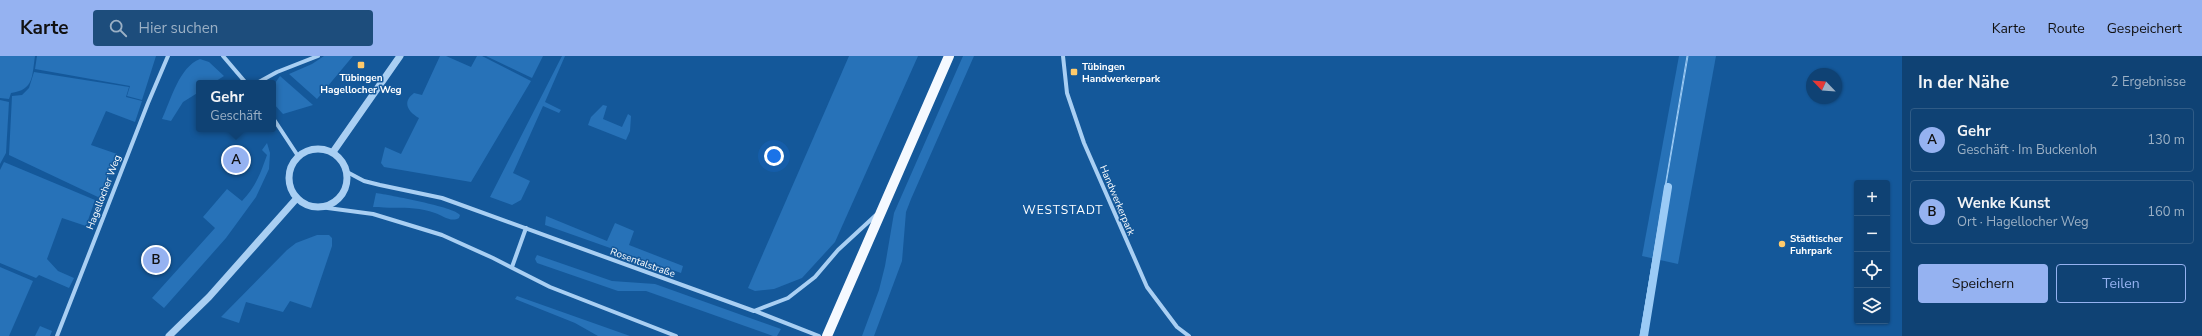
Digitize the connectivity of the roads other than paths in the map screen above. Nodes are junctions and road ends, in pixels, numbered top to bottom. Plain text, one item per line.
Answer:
1 (168, 56) edge
2 (223, 56) edge
3 (318, 56) edge
4 (400, 56) edge
5 (949, 56) edge
6 (1063, 56) edge
7 (243, 80) edge
8 (262, 80) edge
9 (276, 123) edge
10 (333, 152) junction
11 (298, 156) junction
12 (347, 172) junction
13 (297, 198) junction
14 (320, 207) junction
15 (882, 210) junction
16 (526, 228) junction
17 (512, 267) junction
18 (754, 310) junction
19 (57, 336) edge
20 (169, 336) edge
21 (676, 336) edge
22 (819, 336) edge
23 (827, 336) edge
24 (1189, 336) edge

1 - 19 street, Hagellocher Weg
2 - 7 street
3 - 8 street
4 - 10 street
5 - 15 main road
6 - 24 street, Handwerkerpark
9 - 11 street
10 - 11 street
10 - 12 street
11 - 13 street
12 - 14 street
12 - 16 street, Rosentalstraße
13 - 14 street
13 - 20 street
14 - 17 street
15 - 18 street
15 - 23 main road
16 - 17 street
16 - 18 street, Rosentalstraße
17 - 21 street
18 - 22 street, Rosentalstraße

